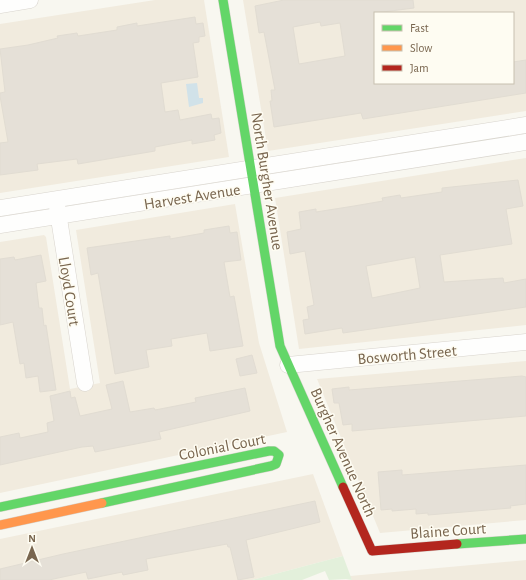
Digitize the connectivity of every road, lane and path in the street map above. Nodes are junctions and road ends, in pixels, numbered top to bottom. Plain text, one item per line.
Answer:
1 (30, 0) edge
2 (223, 0) edge
3 (0, 5) edge
4 (526, 125) edge
5 (526, 142) edge
6 (251, 168) junction
7 (254, 186) junction
8 (56, 199) junction
9 (0, 208) edge
10 (59, 216) junction
11 (0, 225) edge
12 (526, 342) edge
13 (288, 365) junction
14 (85, 383) dead end
15 (0, 507) edge
16 (0, 525) edge
17 (526, 539) edge
18 (372, 551) joint

1 - 3 street
2 - 6 street, North Burgher Avenue
4 - 6 street, Harvest Avenue
5 - 7 street, Harvest Avenue
6 - 7 street, North Burgher Avenue
6 - 8 street, Harvest Avenue
7 - 10 street, Harvest Avenue
7 - 13 street, North Burgher Avenue
8 - 9 street, Harvest Avenue
8 - 10 street, Lloyd Court
10 - 11 street, Harvest Avenue
10 - 14 street, Lloyd Court
12 - 13 street, Bosworth Street
13 - 18 street, Burgher Avenue North
15 - 16 street, Colonial Court
17 - 18 street, Blaine Court

